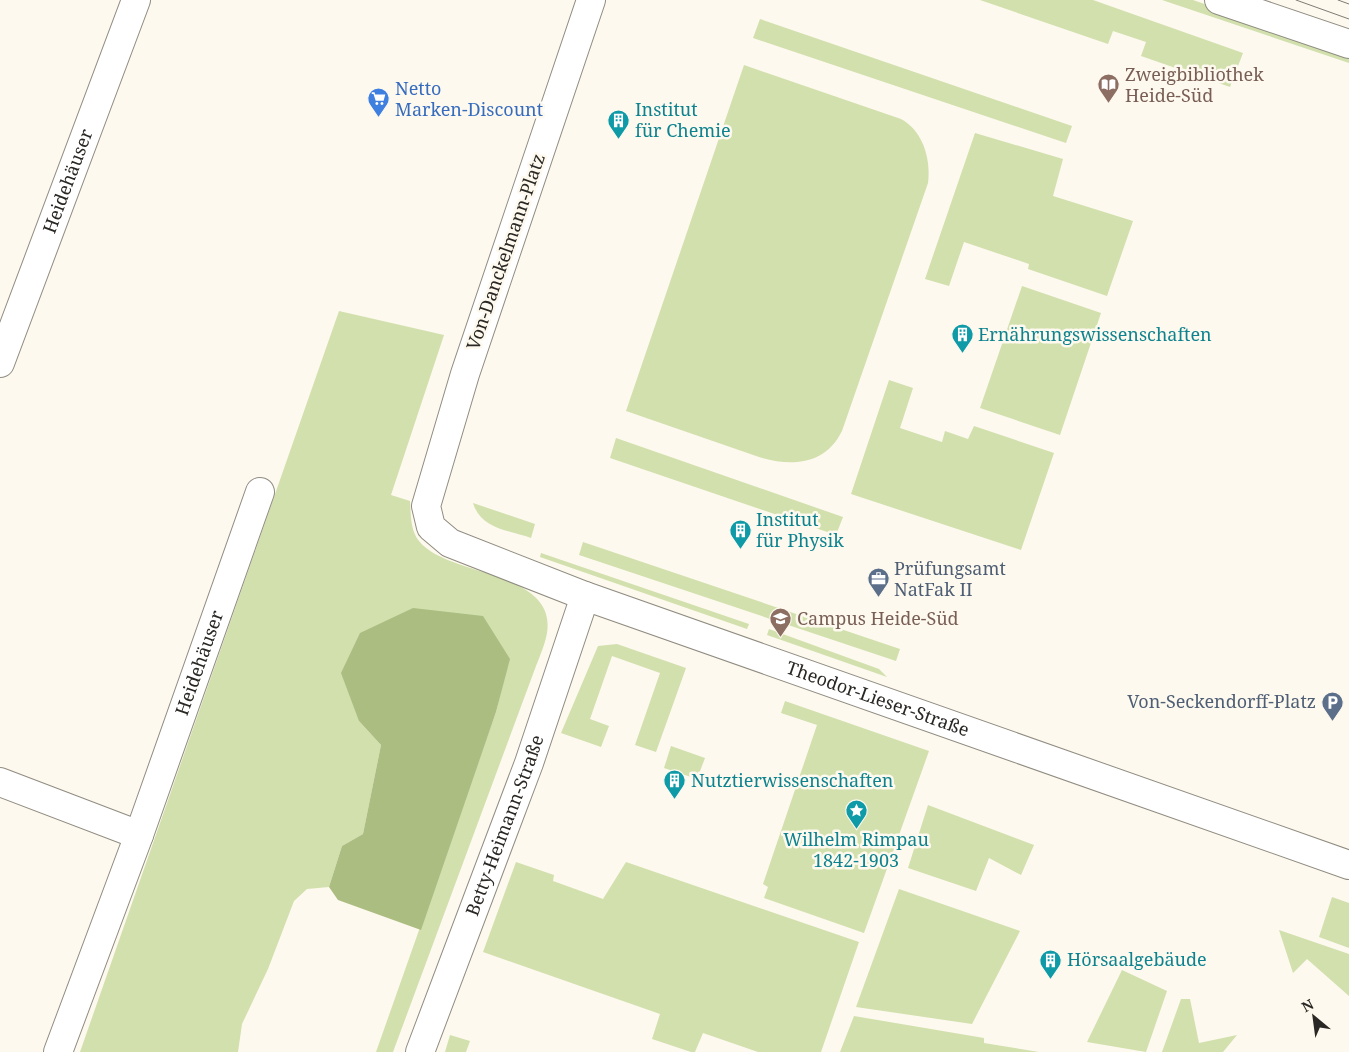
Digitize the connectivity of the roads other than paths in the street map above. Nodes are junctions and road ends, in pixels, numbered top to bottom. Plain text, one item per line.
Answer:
1 (136, 0) edge
2 (590, 0) edge
3 (1220, 0) edge
4 (1349, 44) edge
5 (0, 363) edge
6 (260, 492) dead end
7 (426, 506) joint
8 (585, 596) junction
9 (0, 782) edge
10 (139, 835) junction
11 (1349, 865) edge
12 (58, 1052) edge
13 (420, 1052) edge

1 - 5 street, Heidehäuser
2 - 7 street, Von-Danckelmann-Platz
3 - 4 street
6 - 10 street, Heidehäuser
7 - 8 street, Theodor-Lieser-Straße
8 - 11 street, Theodor-Lieser-Straße
8 - 13 street, Betty-Heimann-Straße
9 - 10 street
10 - 12 street, Heidehäuser

